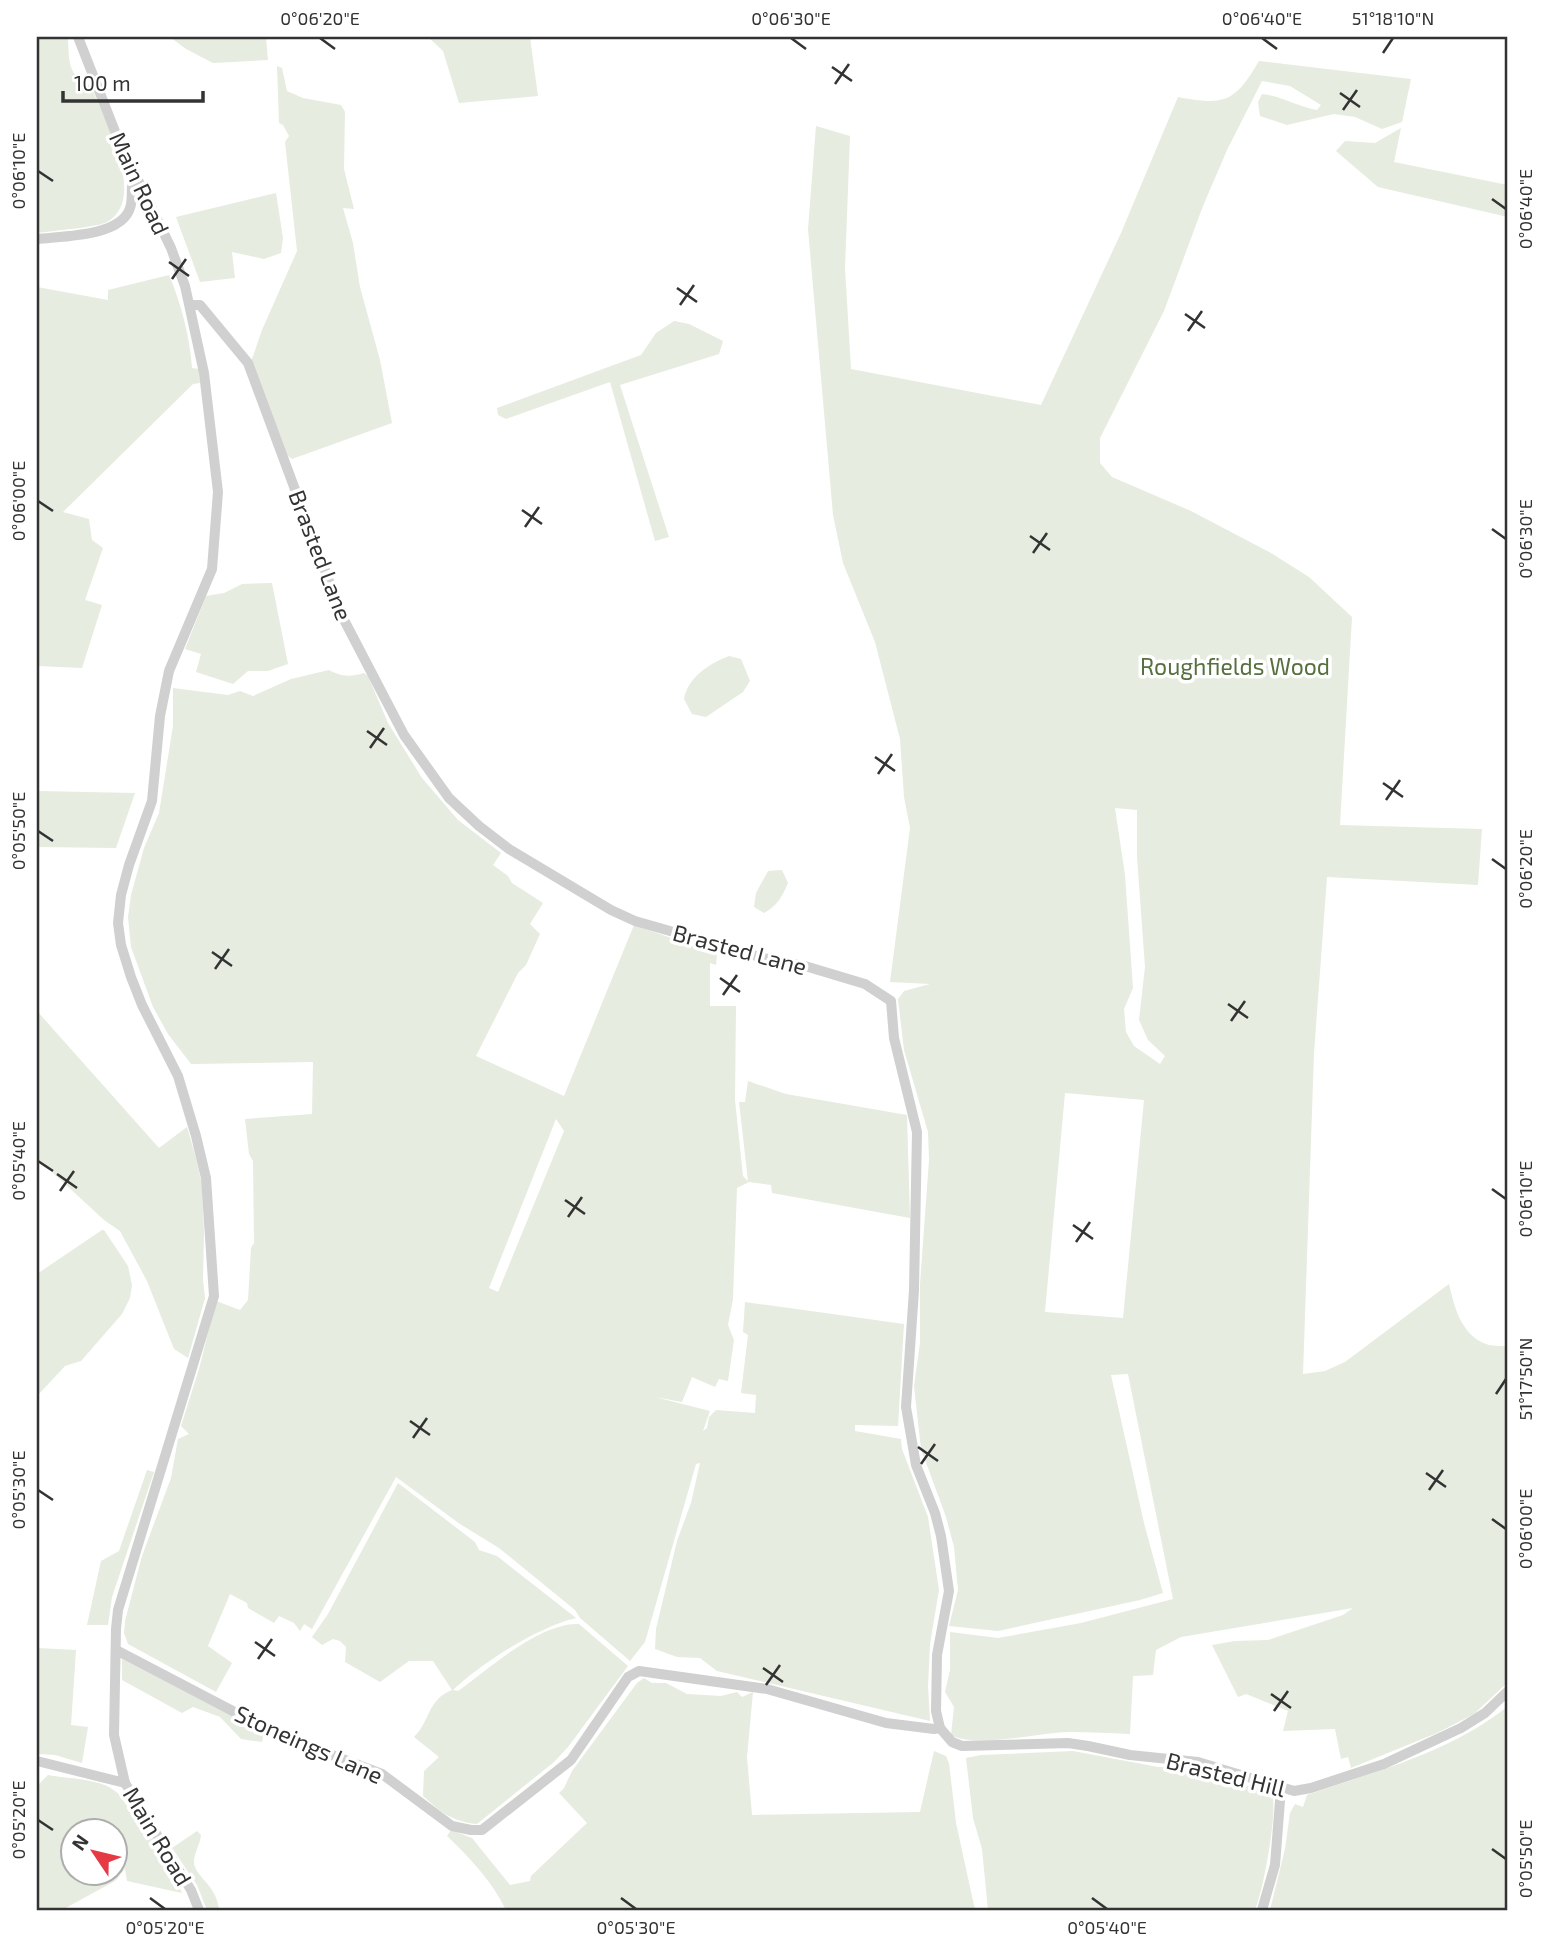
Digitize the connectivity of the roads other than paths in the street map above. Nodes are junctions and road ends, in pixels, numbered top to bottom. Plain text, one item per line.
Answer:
1 (78, 37) edge
2 (135, 176) junction
3 (37, 239) edge
4 (191, 305) junction
5 (116, 1650) junction
6 (1508, 1691) edge
7 (940, 1728) junction
8 (37, 1762) edge
9 (125, 1783) junction
10 (1281, 1788) junction
11 (199, 1910) edge
12 (1262, 1910) edge

1 - 2 street, Main Road
2 - 3 street
2 - 4 street, Main Road
4 - 5 street, Main Road
4 - 7 street, Brasted Lane
5 - 7 street, Stoneings Lane
5 - 9 street, Main Road
6 - 10 street, Brasted Hill
7 - 10 street, Brasted Hill
8 - 9 street
9 - 11 street, Main Road
10 - 12 street

